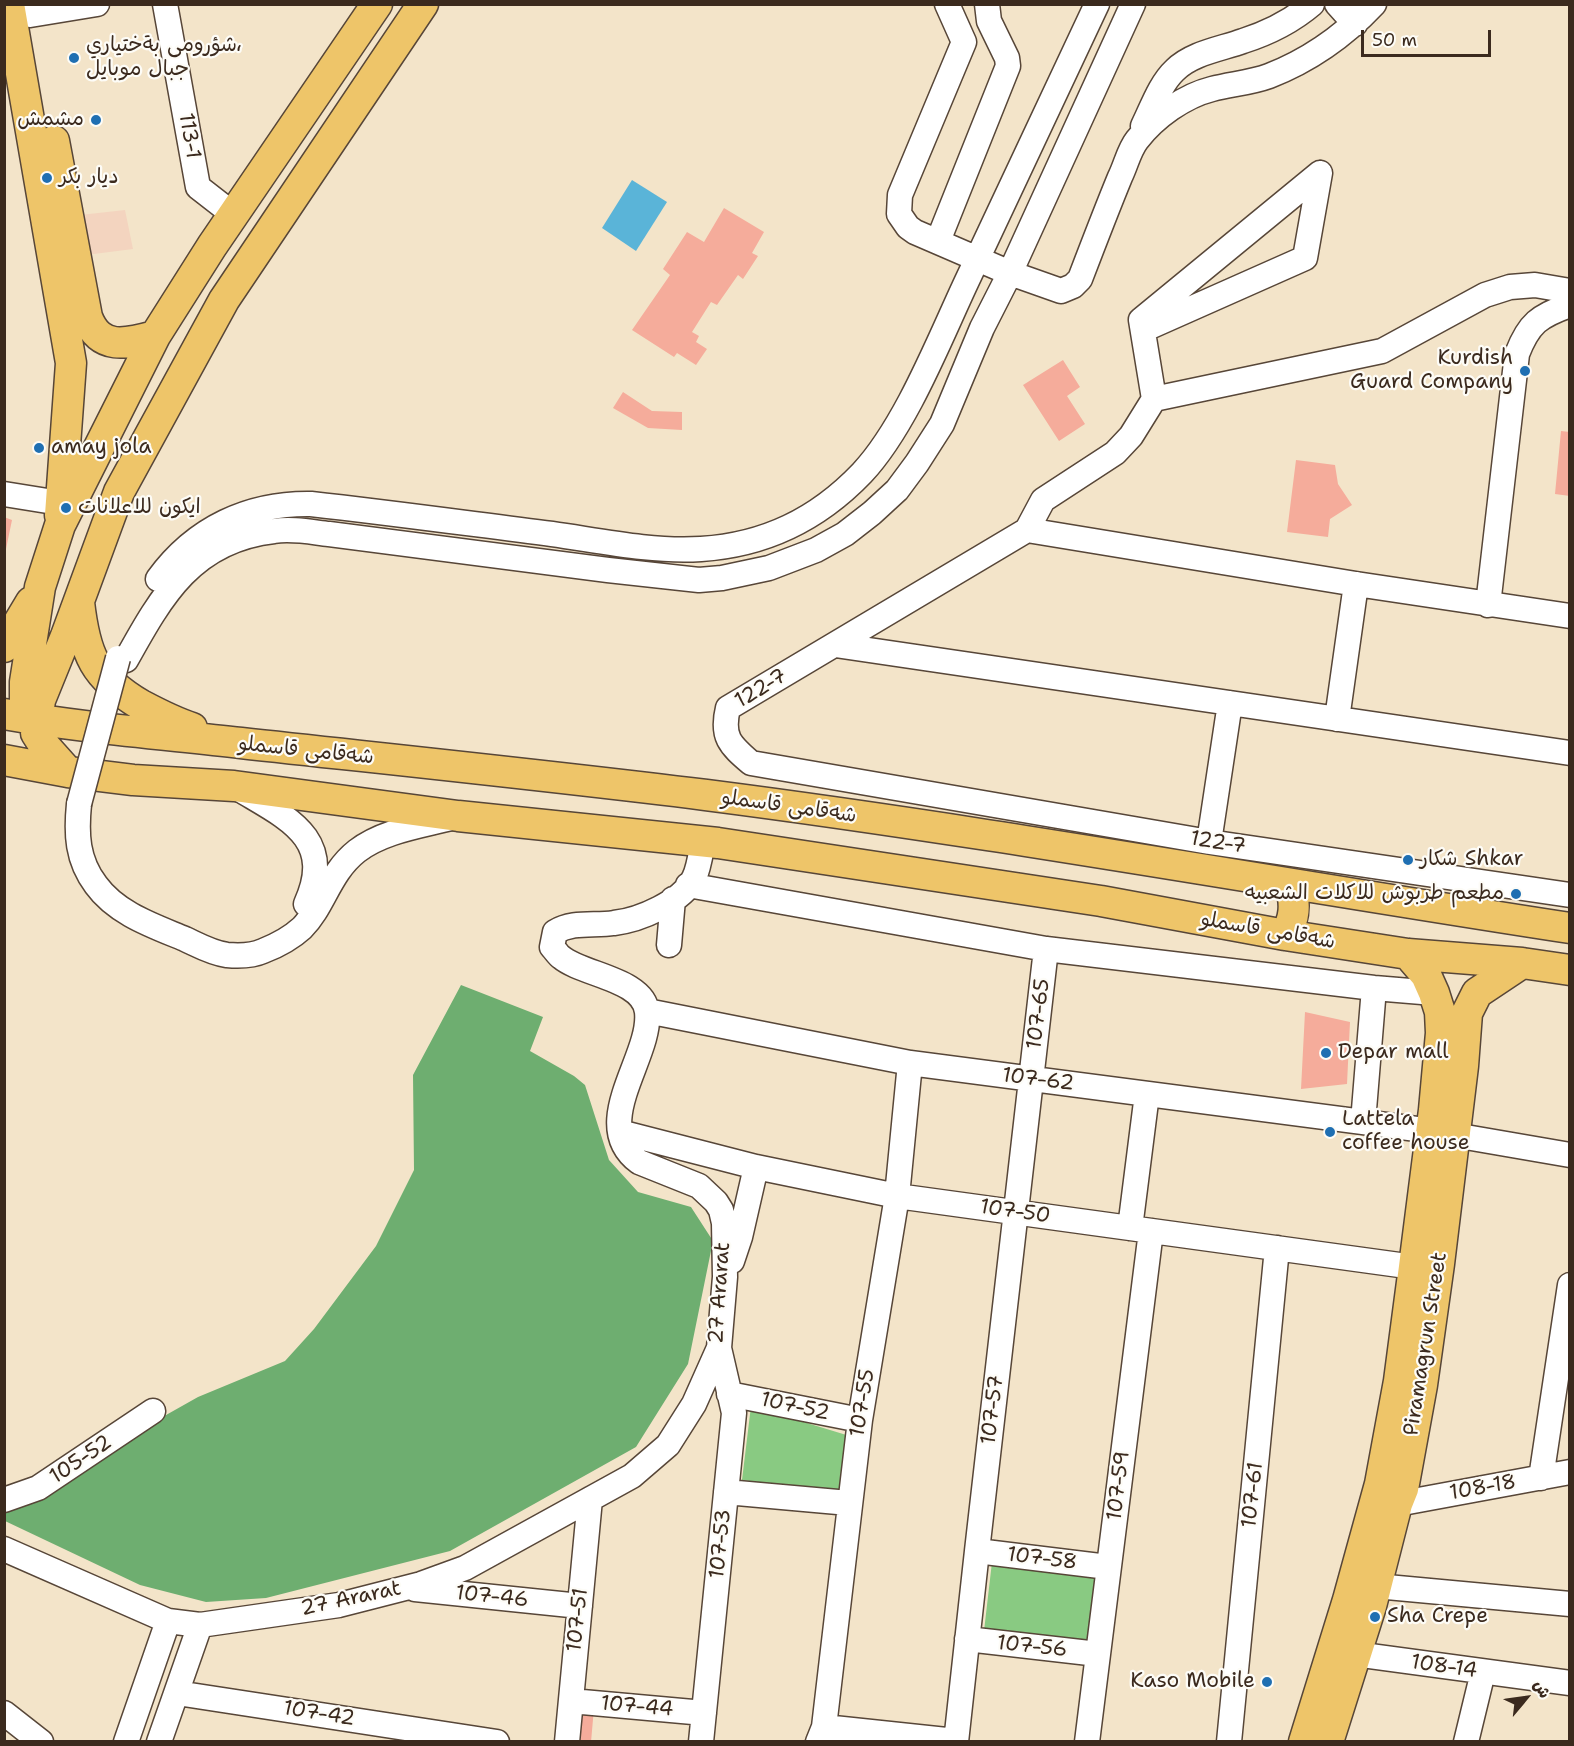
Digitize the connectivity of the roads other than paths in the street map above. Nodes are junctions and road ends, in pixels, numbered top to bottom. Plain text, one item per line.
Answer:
1 (97, 4) edge
2 (165, 4) edge
3 (377, 4) edge
4 (423, 4) edge
5 (947, 4) edge
6 (987, 4) edge
7 (1096, 4) edge
8 (1133, 4) edge
9 (1312, 4) edge
10 (1337, 4) edge
11 (1374, 4) edge
12 (23, 8) edge
13 (1355, 24) junction
14 (964, 42) junction
15 (998, 42) junction
16 (1200, 56) junction
17 (1211, 89) junction
18 (1136, 142) junction
19 (234, 215) junction
20 (992, 227) junction
21 (938, 241) junction
22 (1025, 241) junction
23 (977, 259) junction
24 (1010, 273) junction
25 (1569, 291) edge
26 (1569, 305) edge
27 (952, 313) junction
28 (982, 328) junction
29 (1142, 330) junction
30 (97, 335) junction
31 (155, 336) junction
32 (69, 344) junction
33 (1154, 399) junction
34 (4, 494) edge
35 (60, 514) junction
36 (1027, 530) junction
37 (555, 535) junction
38 (615, 543) junction
39 (546, 562) junction
40 (608, 570) junction
41 (1356, 584) junction
42 (40, 586) junction
43 (79, 600) junction
44 (1488, 605) junction
45 (1569, 616) edge
46 (835, 645) junction
47 (4, 647) edge
48 (122, 659) junction
49 (1230, 703) junction
50 (4, 714) edge
51 (1337, 719) junction
52 (37, 720) junction
53 (4, 736) edge
54 (240, 743) junction
55 (1569, 753) edge
56 (4, 760) edge
57 (68, 772) junction
58 (234, 786) junction
59 (84, 805) junction
60 (458, 816) junction
61 (703, 841) junction
62 (1209, 842) junction
63 (1290, 885) junction
64 (1329, 891) junction
65 (680, 892) junction
66 (1569, 895) edge
67 (1569, 928) edge
68 (1285, 935) junction
69 (1318, 940) junction
70 (669, 945) dead end
71 (1046, 949) junction
72 (1408, 954) junction
73 (1522, 963) junction
74 (1569, 970) edge
75 (1374, 988) junction
76 (1434, 993) junction
77 (647, 1011) junction
78 (910, 1063) junction
79 (1032, 1079) junction
80 (1147, 1094) junction
81 (1363, 1122) junction
82 (620, 1132) junction
83 (1443, 1133) junction
84 (1569, 1155) edge
85 (756, 1167) junction
86 (897, 1196) junction
87 (1016, 1213) junction
88 (1140, 1230) junction
89 (1277, 1248) junction
90 (1414, 1267) junction
91 (725, 1277) junction
92 (1569, 1285) edge
93 (719, 1348) junction
94 (729, 1394) junction
95 (153, 1411) dead end
96 (860, 1420) junction
97 (1569, 1472) edge
98 (1541, 1478) junction
99 (726, 1492) junction
100 (590, 1499) junction
101 (4, 1500) edge
102 (849, 1503) junction
103 (1396, 1504) junction
104 (4, 1549) edge
105 (976, 1551) junction
106 (1108, 1567) junction
107 (1376, 1586) junction
108 (405, 1588) junction
109 (1569, 1604) edge
110 (580, 1606) junction
111 (168, 1621) junction
112 (200, 1625) junction
113 (967, 1640) junction
114 (1098, 1654) junction
115 (1355, 1654) junction
116 (1483, 1672) junction
117 (1569, 1683) edge
118 (177, 1693) junction
119 (571, 1701) junction
120 (4, 1713) edge
121 (704, 1713) junction
122 (821, 1735) edge
123 (956, 1741) edge
124 (41, 1742) edge
125 (126, 1742) edge
126 (159, 1742) edge
127 (497, 1742) edge
128 (567, 1742) edge
129 (701, 1742) edge
130 (1087, 1742) edge
131 (1229, 1742) edge
132 (1304, 1742) edge
133 (1328, 1742) edge
134 (1466, 1742) edge

1 - 12 street
2 - 19 street, 113-1
3 - 19 main road
4 - 43 main road
5 - 14 street
6 - 15 street
7 - 20 street
8 - 22 street
9 - 16 street
10 - 13 street
11 - 13 street
12 - 30 main road
12 - 32 main road
13 - 17 street
14 - 15 street
14 - 21 street
15 - 21 street
16 - 17 street
16 - 18 street
17 - 18 street
18 - 24 street
19 - 31 main road
20 - 22 street
20 - 23 street
21 - 23 street
22 - 24 street
23 - 24 street
23 - 27 street
24 - 28 street
25 - 33 street
26 - 44 street
27 - 28 street
27 - 38 street
28 - 40 street
29 - 29 street
29 - 33 street
30 - 31 main road
30 - 32 main road
31 - 35 main road
32 - 35 main road
33 - 36 street
34 - 35 street
35 - 42 main road
36 - 41 street
36 - 46 street, 122-7
37 - 38 street
37 - 39 street
37 - 48 street
38 - 40 street
39 - 40 street
39 - 48 street
41 - 44 street
41 - 51 street
42 - 47 main road
42 - 52 main road
43 - 52 main road
43 - 54 main road
44 - 45 street
46 - 49 street
46 - 62 street, 122-7
48 - 59 street
49 - 51 street
49 - 62 street
50 - 52 main road, شەقامی قاسملو
51 - 55 street
52 - 53 main road
52 - 54 main road, شەقامی قاسملو
52 - 57 main road
54 - 63 main road, شەقامی قاسملو
56 - 57 main road, شەقامی قاسملو
57 - 58 main road, شەقامی قاسملو
58 - 59 street
58 - 60 main road, شەقامی قاسملو
59 - 60 street
60 - 61 main road, شەقامی قاسملو
61 - 65 street
61 - 68 main road, شەقامی قاسملو
62 - 66 street, 122-7
63 - 64 main road, شەقامی قاسملو
63 - 68 main road
64 - 67 main road, شەقامی قاسملو
64 - 69 main road
65 - 70 street
65 - 71 street
65 - 77 street
68 - 69 main road, شەقامی قاسملو
69 - 72 main road, شەقامی قاسملو
71 - 75 street
71 - 79 street, 107-65
72 - 73 main road, شەقامی قاسملو
72 - 76 main road, Piramagrun Street
73 - 74 main road, شەقامی قاسملو
73 - 83 main road, Piramagrun Street
75 - 76 street
75 - 81 street
76 - 83 main road, Piramagrun Street
77 - 78 street, 107-62
77 - 82 street
78 - 79 street, 107-62
78 - 86 street, 107-55
79 - 80 street, 107-62
79 - 87 street, 107-57
80 - 81 street, 107-62
80 - 88 street, 107-59
81 - 83 street, 107-62
82 - 85 street, 107-50
82 - 91 street, 27 Ararat
83 - 84 street, 107-62
83 - 90 main road, Piramagrun Street
83 - 103 main road, Piramagrun Street
85 - 86 street, 107-50
85 - 91 street
86 - 87 street, 107-50
86 - 96 street, 107-55
87 - 88 street, 107-50
87 - 105 street, 107-57
88 - 89 street, 107-50
88 - 106 street, 107-59
89 - 90 street, 107-50
89 - 131 street, 107-61
90 - 132 main road, Piramagrun Street
91 - 93 street, 27 Ararat
92 - 98 street
93 - 94 street, 107-53
93 - 100 street, 27 Ararat
94 - 96 street, 107-52
94 - 99 street, 107-53
95 - 101 street, 105-52
96 - 102 street, 107-55
97 - 98 street, 108-18
98 - 103 street, 108-18
99 - 102 street
99 - 121 street, 107-53
100 - 108 street, 27 Ararat
100 - 110 street, 107-51
102 - 122 street, 107-55
103 - 107 main road, Piramagrun Street
104 - 111 street, 27 Ararat
105 - 106 street, 107-58
105 - 113 street, 107-57
106 - 114 street, 107-59
107 - 109 street
107 - 115 main road, Piramagrun Street
108 - 110 street, 107-46
108 - 112 street, 27 Ararat
110 - 119 street, 107-51
111 - 112 street, 27 Ararat
111 - 125 street
112 - 118 street
113 - 114 street, 107-56
113 - 123 street, 107-57
114 - 130 street, 107-59
115 - 116 street, 108-14
115 - 133 main road, Piramagrun Street
116 - 117 street, 108-14
116 - 134 street
118 - 126 street
118 - 127 street, 107-42
119 - 121 street, 107-44
119 - 128 street, 107-51
120 - 124 street
121 - 129 street, 107-53
122 - 123 street

